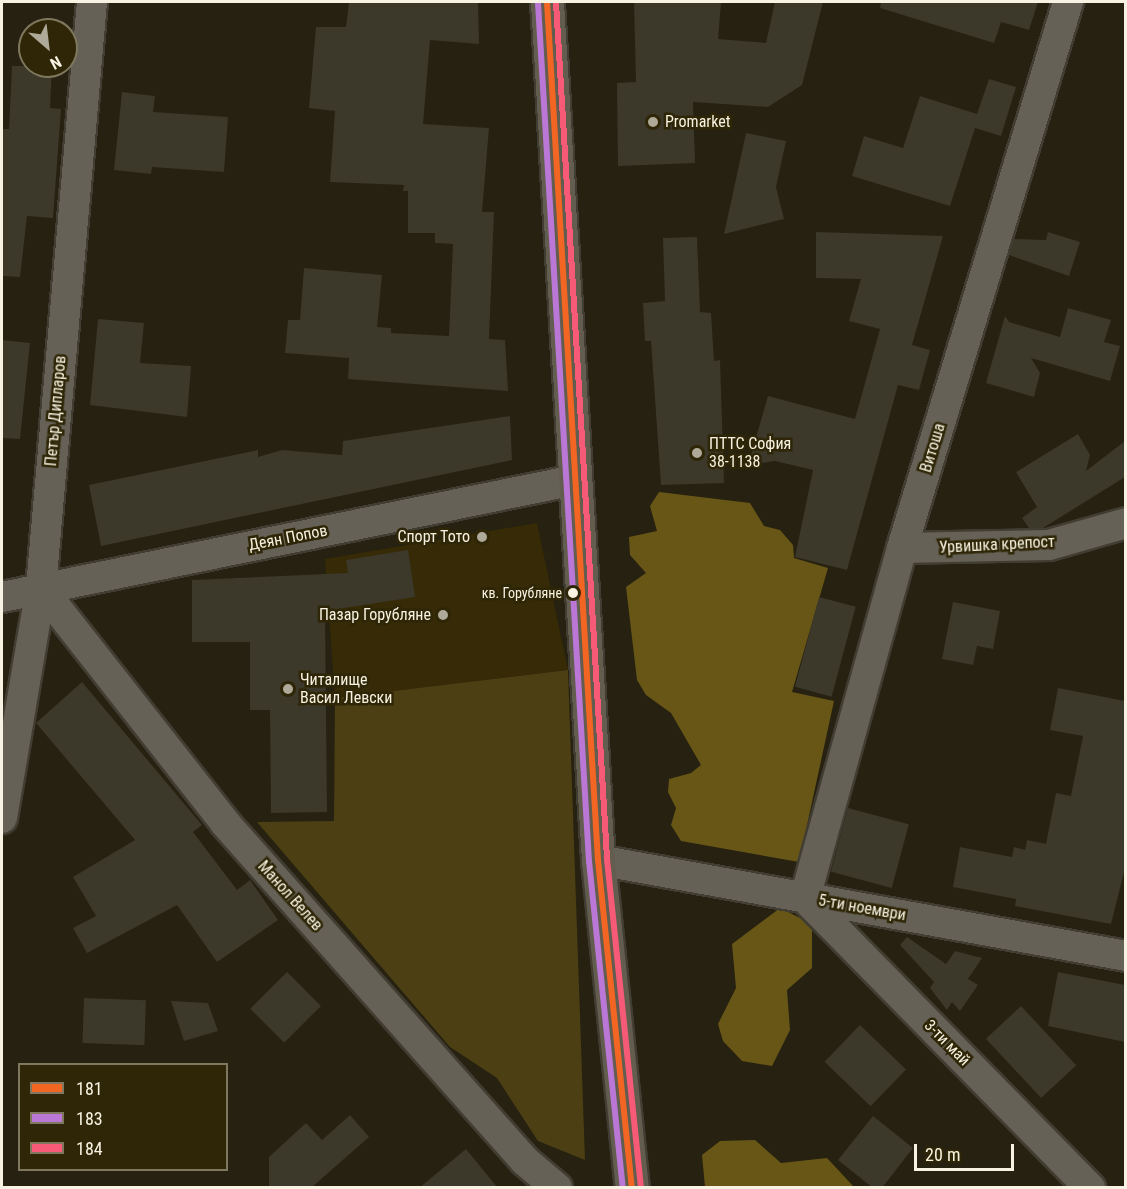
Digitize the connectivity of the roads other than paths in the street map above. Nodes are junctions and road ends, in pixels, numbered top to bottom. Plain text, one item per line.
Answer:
1 (92, 2) edge
2 (547, 2) edge
3 (1068, 2) edge
4 (575, 480) junction
5 (1125, 523) edge
6 (902, 548) junction
7 (41, 588) junction
8 (2, 597) edge
9 (2, 818) edge
10 (598, 860) junction
11 (805, 898) junction
12 (1125, 956) edge
13 (557, 1188) edge
14 (632, 1188) edge
15 (1090, 1188) edge

1 - 7 street, Петър Дипларов
2 - 4 main road
3 - 6 street, Витоша
4 - 7 street, Деян Попов
4 - 10 main road
5 - 6 street, Урвишка крепост
6 - 11 street, Витоша
7 - 8 street, Деян Попов
7 - 9 street, Петър Дипларов
7 - 13 street, Манол Велев
10 - 11 street, 5-ти ноември
10 - 14 main road
11 - 12 street, 5-ти ноември
11 - 15 street, 3-ти май

